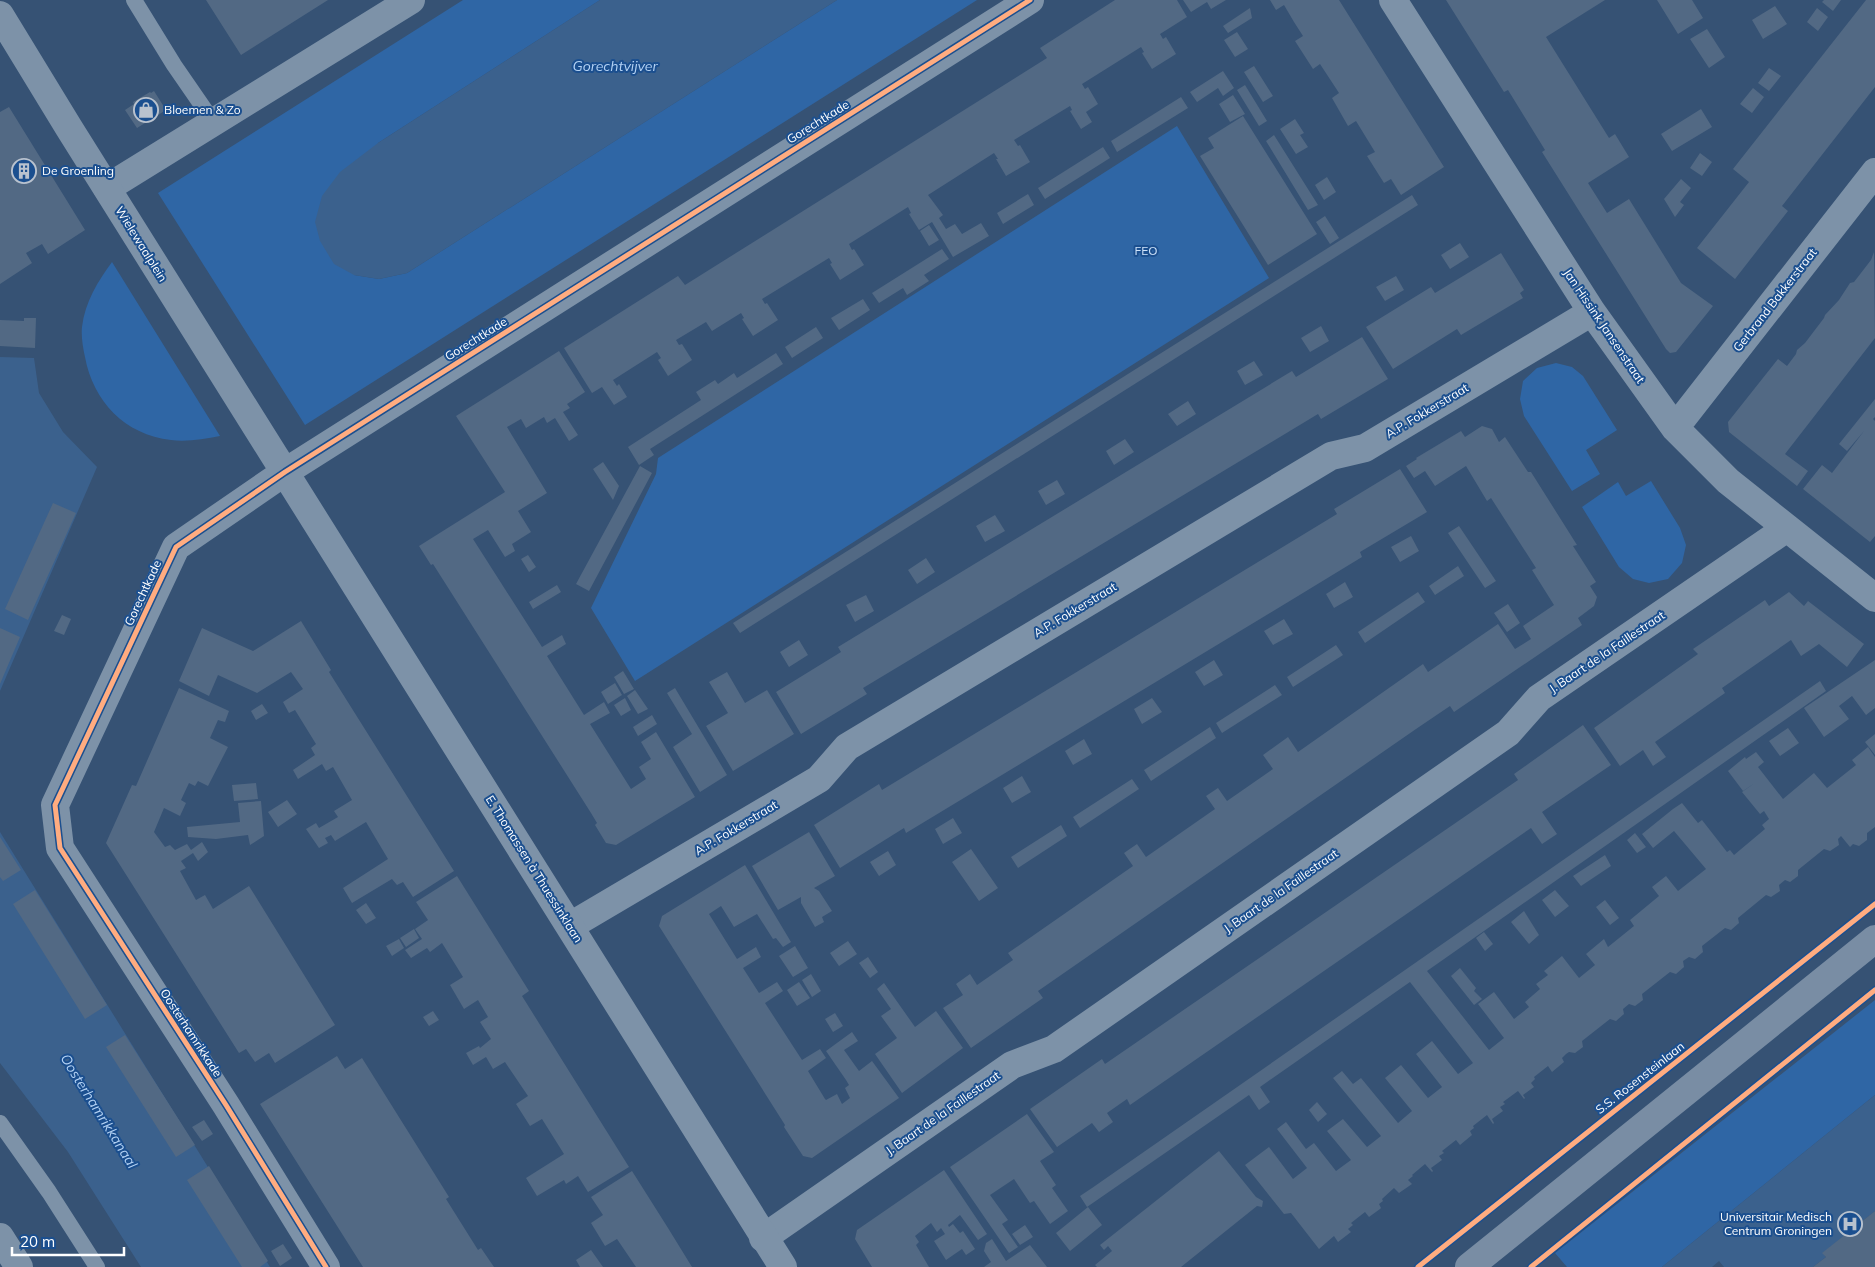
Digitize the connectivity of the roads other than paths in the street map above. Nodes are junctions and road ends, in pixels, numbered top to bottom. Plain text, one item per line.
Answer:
1 (134, 0) edge
2 (411, 0) edge
3 (1030, 0) edge
4 (1393, 0) edge
5 (0, 15) edge
6 (214, 123) junction
7 (1875, 172) edge
8 (107, 188) junction
9 (1592, 312) junction
10 (1675, 428) junction
11 (285, 472) junction
12 (1787, 528) junction
13 (1875, 598) edge
14 (55, 805) joint
15 (570, 926) junction
16 (1875, 939) edge
17 (0, 1123) edge
18 (0, 1238) edge
19 (763, 1238) junction
20 (19, 1267) edge
21 (97, 1267) edge
22 (326, 1267) edge
23 (783, 1267) edge
24 (1469, 1267) edge

1 - 6 lane
2 - 6 street
3 - 11 street, Gorechtkade
4 - 9 street, Jan Hissink Jansenstraat
5 - 8 street, Wielewaalplein
6 - 8 street
7 - 10 street, Gerbrand Bakkerstraat
8 - 11 street, Wielewaalplein
9 - 10 street, Jan Hissink Jansenstraat
9 - 15 street, A.P. Fokkerstraat
10 - 12 street, Jan Hissink Jansenstraat
11 - 14 street, Gorechtkade
11 - 15 street, E. Thomassen à Thuessinklaan
12 - 13 street, Jan Hissink Jansenstraat
12 - 19 street, J. Baart de la Faillestraat
14 - 22 street, Oosterhamrikkade
15 - 19 street, E. Thomassen à Thuessinklaan
16 - 24 main road
17 - 21 lane
18 - 20 street
19 - 23 street, E. Thomassen à Thuessinklaan

